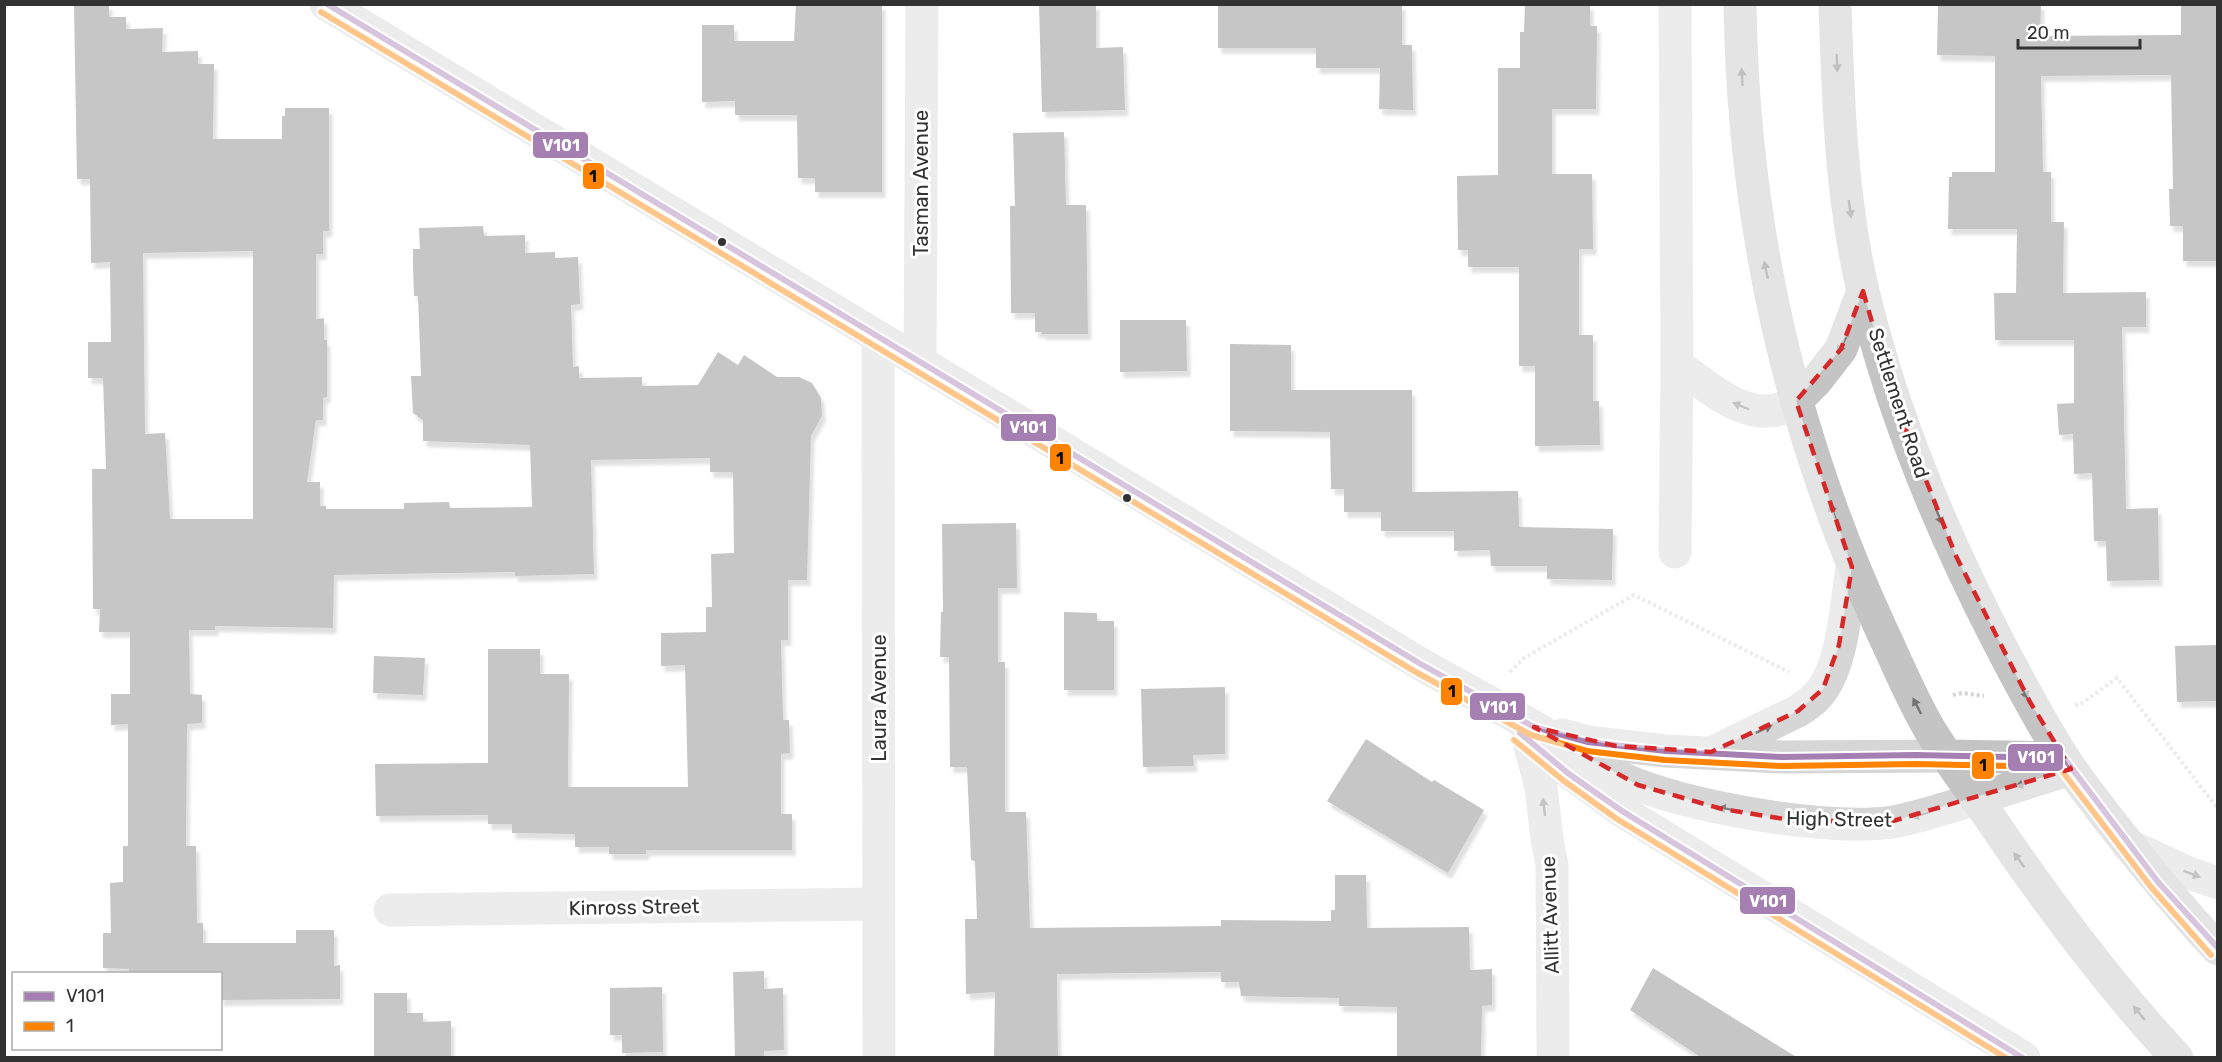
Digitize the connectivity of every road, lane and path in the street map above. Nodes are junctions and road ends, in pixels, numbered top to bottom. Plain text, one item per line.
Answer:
1 (326, 4) edge
2 (922, 4) edge
3 (1675, 4) edge
4 (1740, 4) edge
5 (1835, 4) edge
6 (1863, 291) junction
7 (878, 338) junction
8 (920, 361) junction
9 (1677, 365) junction
10 (1796, 401) junction
11 (1675, 552) dead end
12 (1852, 567) junction
13 (1531, 733) junction
14 (1711, 752) junction
15 (1947, 756) junction
16 (2067, 764) junction
17 (1977, 799) junction
18 (2128, 845) junction
19 (2217, 883) edge
20 (879, 903) junction
21 (390, 910) dead end
22 (2217, 949) edge
23 (879, 1058) edge
24 (1553, 1058) edge
25 (2024, 1058) edge
26 (2177, 1058) edge

1 - 7 street, High Street
2 - 8 street, Tasman Avenue
3 - 9 street
10 -> 4 highway
5 -> 6 highway, Settlement Road
6 -> 10 highway
6 -> 16 highway, Settlement Road
7 - 8 street, High Street
7 - 20 street, Laura Avenue
8 - 13 street, High Street
10 -> 9 street
9 - 11 street
12 -> 10 highway
14 -> 12 street
15 -> 12 highway
13 - 14 street, High Street
17 -> 13 street, High Street
24 -> 13 street, Allitt Avenue
13 - 25 street, High Street
14 - 15 street, High Street
15 - 16 highway
15 - 17 highway
16 -> 17 highway
16 - 18 highway
26 -> 17 highway
18 -> 19 street
18 - 22 highway
20 - 21 street, Kinross Street
20 - 23 street, Laura Avenue

